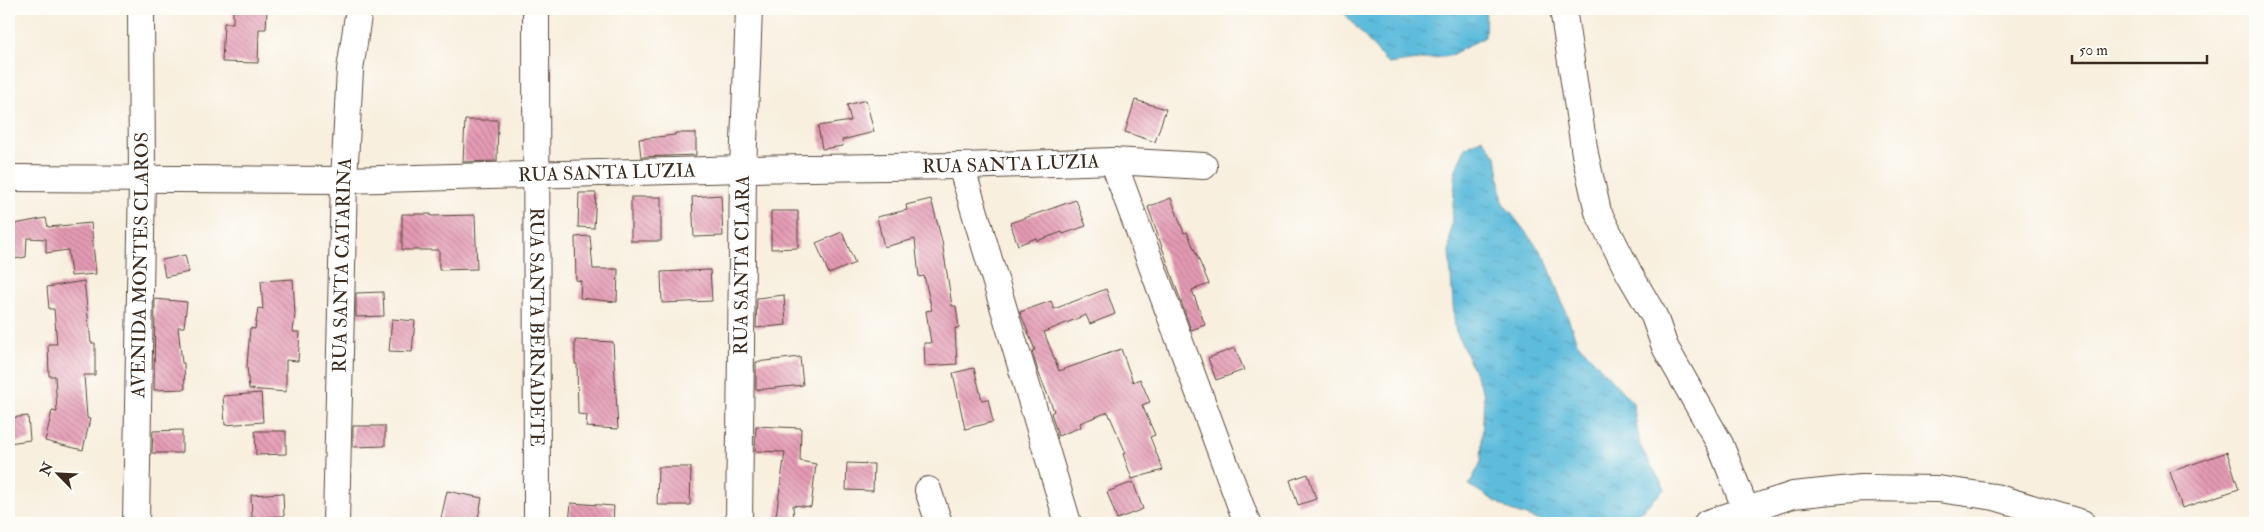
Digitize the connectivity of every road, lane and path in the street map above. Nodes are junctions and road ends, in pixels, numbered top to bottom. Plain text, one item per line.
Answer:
1 (142, 9) edge
2 (358, 9) edge
3 (536, 9) edge
4 (750, 9) edge
5 (1563, 9) edge
6 (1113, 161) junction
7 (961, 166) junction
8 (1204, 166) dead end
9 (743, 169) junction
10 (537, 175) junction
11 (9, 178) edge
12 (142, 178) junction
13 (344, 180) junction
14 (928, 490) dead end
15 (1746, 510) junction
16 (136, 523) edge
17 (336, 523) edge
18 (537, 523) edge
19 (739, 523) edge
20 (939, 523) edge
21 (1068, 523) edge
22 (1247, 523) edge
23 (1707, 523) edge
24 (2082, 523) edge

1 - 12 street, AVENIDA MONTES CLAROS
2 - 13 street, RUA SANTA CATARINA
3 - 10 street, RUA SANTA BERNADETE
4 - 9 street, RUA SANTA CLARA
5 - 15 street
6 - 7 street, RUA SANTA LUZIA
6 - 8 street, RUA SANTA LUZIA
6 - 22 street
7 - 9 street, RUA SANTA LUZIA
7 - 21 street
9 - 10 street, RUA SANTA LUZIA
9 - 19 street, RUA SANTA CLARA
10 - 13 street, RUA SANTA LUZIA
10 - 18 street, RUA SANTA BERNADETE
11 - 12 street, RUA SANTA LUZIA
12 - 13 street, RUA SANTA LUZIA
12 - 16 street, AVENIDA MONTES CLAROS
13 - 17 street, RUA SANTA CATARINA
14 - 20 street
15 - 23 street
15 - 24 street

